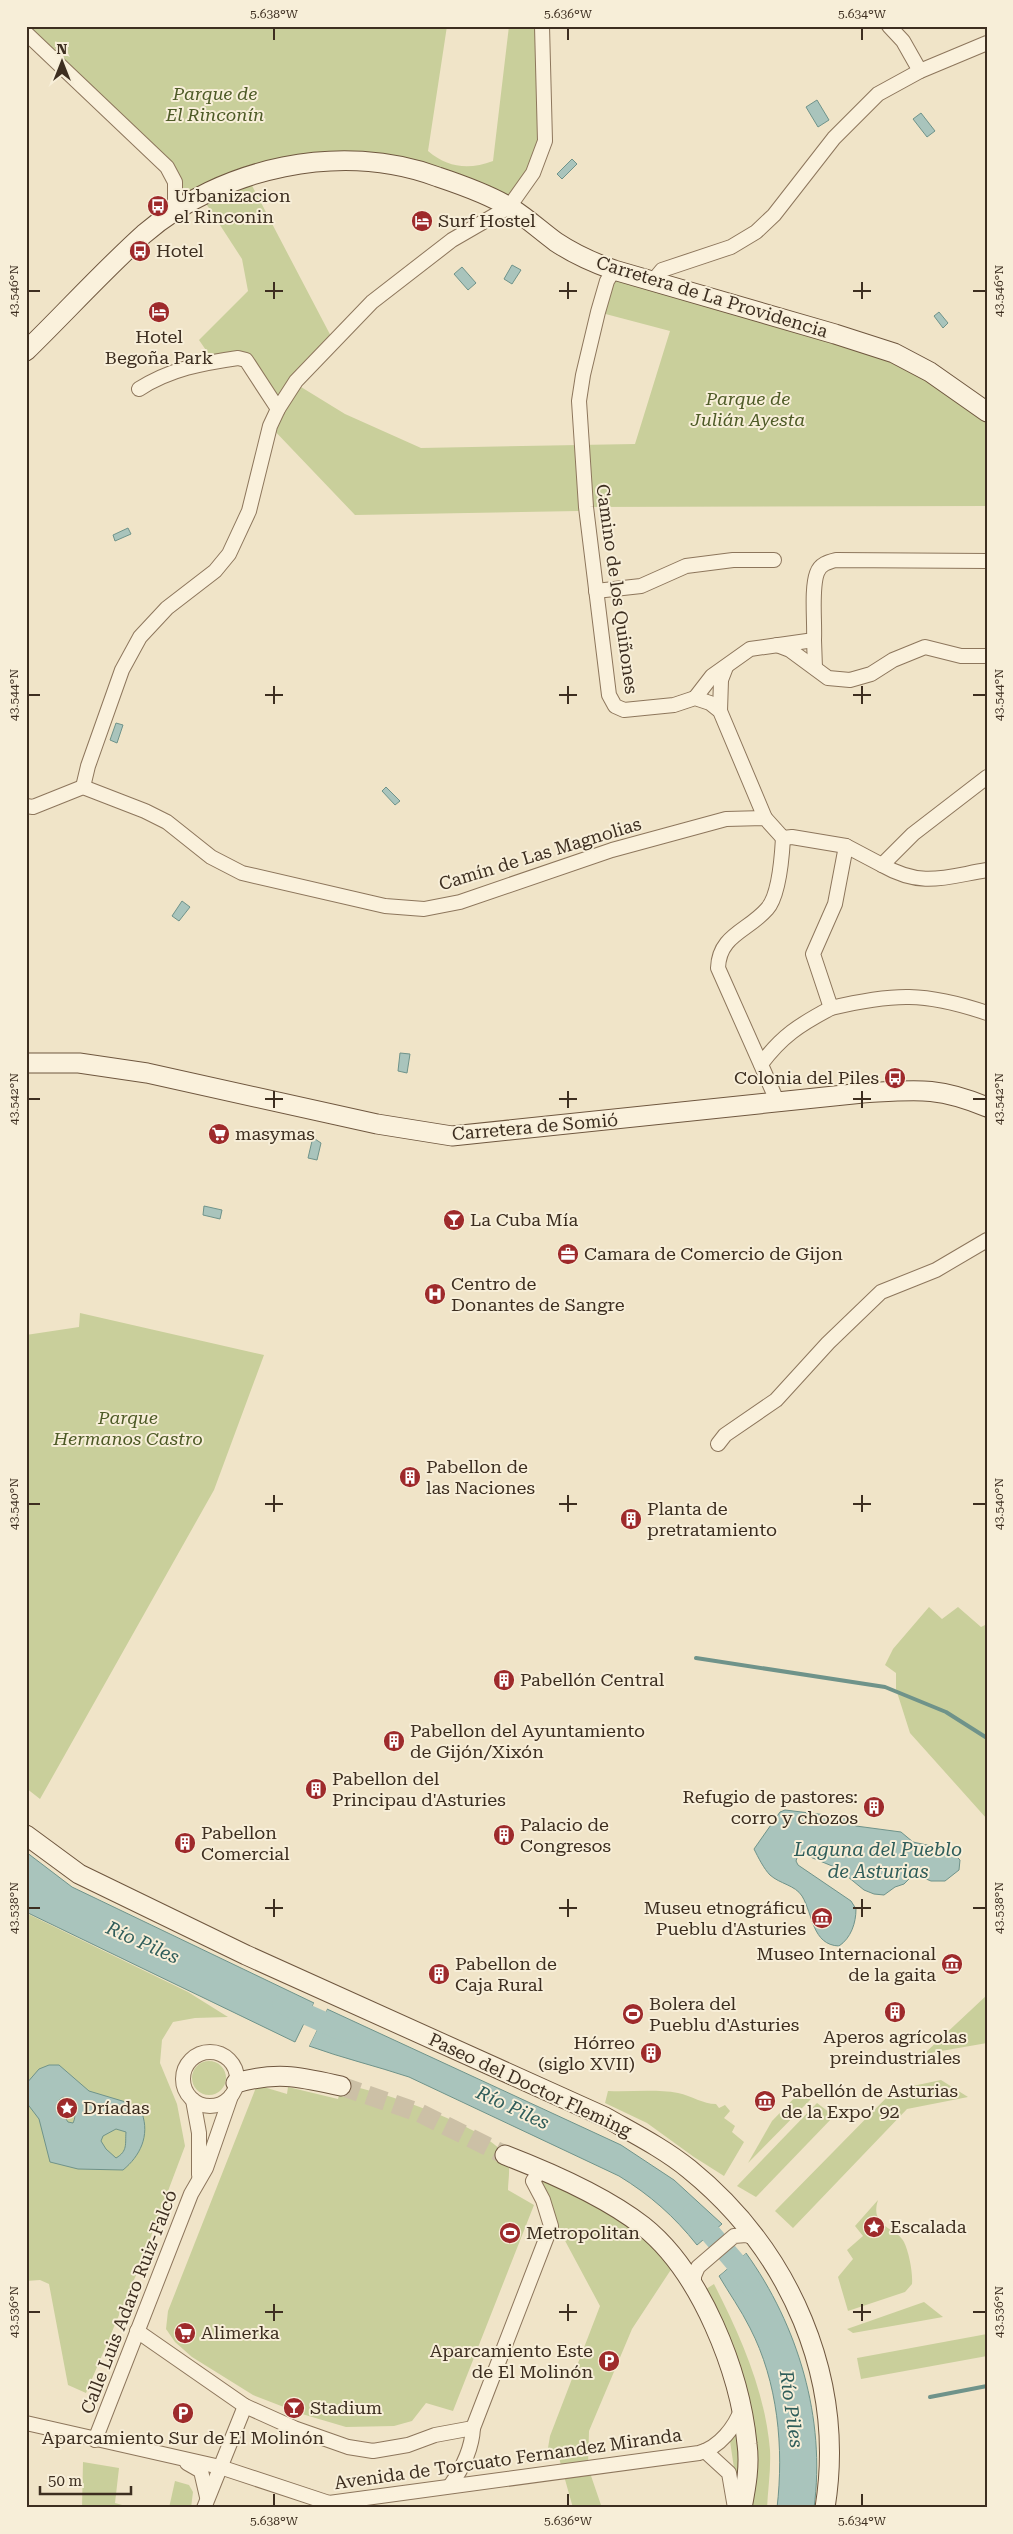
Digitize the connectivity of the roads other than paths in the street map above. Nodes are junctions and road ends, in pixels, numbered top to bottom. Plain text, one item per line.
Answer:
1 (542, 26) edge
2 (889, 26) edge
3 (26, 33) edge
4 (987, 43) edge
5 (920, 71) junction
6 (510, 207) junction
7 (175, 211) junction
8 (614, 270) junction
9 (652, 282) junction
10 (26, 351) edge
11 (139, 389) dead end
12 (278, 409) junction
13 (987, 412) edge
14 (774, 560) dead end
15 (987, 561) edge
16 (596, 591) junction
17 (814, 640) junction
18 (776, 645) junction
19 (987, 656) edge
20 (726, 667) junction
21 (815, 668) junction
22 (695, 698) junction
23 (720, 711) junction
24 (987, 777) edge
25 (83, 787) junction
26 (26, 806) edge
27 (765, 818) junction
28 (783, 838) junction
29 (846, 846) junction
30 (882, 865) junction
31 (987, 870) edge
32 (831, 1008) junction
33 (987, 1013) edge
34 (26, 1063) edge
35 (761, 1064) junction
36 (778, 1103) junction
37 (987, 1107) edge
38 (987, 1240) edge
39 (718, 1444) dead end
40 (26, 1835) edge
41 (341, 2086) tunnel mouth
42 (233, 2089) junction
43 (193, 2100) junction
44 (505, 2155) tunnel mouth
45 (541, 2169) junction
46 (199, 2178) junction
47 (735, 2214) junction
48 (734, 2236) junction
49 (755, 2238) junction
50 (694, 2289) junction
51 (137, 2331) junction
52 (245, 2406) junction
53 (742, 2407) junction
54 (26, 2423) edge
55 (473, 2428) junction
56 (96, 2440) junction
57 (705, 2451) junction
58 (170, 2456) junction
59 (220, 2467) junction
60 (450, 2486) junction
61 (206, 2503) edge
62 (328, 2505) edge
63 (735, 2508) edge
64 (742, 2508) edge
65 (825, 2508) edge

1 - 6 street
2 - 5 street
3 - 7 street
4 - 5 street
5 - 9 street
6 - 7 street, Carretera de La Providencia
6 - 8 street, Carretera de La Providencia
6 - 12 street
7 - 10 street, Carretera de La Providencia
8 - 9 street, Carretera de La Providencia
8 - 16 street, Camino de los Quiñones
9 - 13 street, Carretera de La Providencia
11 - 12 street
12 - 25 street
14 - 16 street
15 - 17 street
16 - 22 street, Camino de los Quiñones
17 - 18 street
17 - 21 street
18 - 20 street
18 - 21 street
19 - 21 street
20 - 22 street
20 - 23 street
22 - 23 street
23 - 27 street
24 - 30 street
25 - 26 street
25 - 27 street, Camín de Las Magnolias
27 - 28 street
28 - 29 street
28 - 35 street
29 - 30 street
29 - 32 street
30 - 31 street
32 - 33 street
32 - 35 street
34 - 36 street, Carretera de Somió
35 - 36 street
36 - 37 street, Carretera de Somió
38 - 39 street
40 - 47 street, Paseo del Doctor Fleming
41 - 42 street
42 - 43 street
42 - 43 street
42 - 46 street, Calle Luis Adaro Ruiz-Falcó
43 - 46 street, Calle Luis Adaro Ruiz-Falcó
44 - 45 street
45 - 50 street
45 - 55 street
46 - 51 street, Calle Luis Adaro Ruiz-Falcó
47 - 48 street
47 - 49 street, Paseo del Doctor Fleming
48 - 49 street
48 - 50 street
49 - 65 street, Paseo del Doctor Fleming
50 - 53 street
51 - 52 street
51 - 56 street, Calle Luis Adaro Ruiz-Falcó
52 - 55 street
52 - 59 street
53 - 57 street, Avenida de Torcuato Fernandez Miranda
53 - 64 street
54 - 56 street, Avenida de Torcuato Fernandez Miranda
55 - 60 street
56 - 58 street, Avenida de Torcuato Fernandez Miranda
57 - 60 street, Avenida de Torcuato Fernandez Miranda
57 - 63 street, Avenida de Torcuato Fernandez Miranda
58 - 59 street, Avenida de Torcuato Fernandez Miranda
58 - 61 street
59 - 61 street
59 - 62 street, Avenida de Torcuato Fernandez Miranda
60 - 62 street, Avenida de Torcuato Fernandez Miranda

